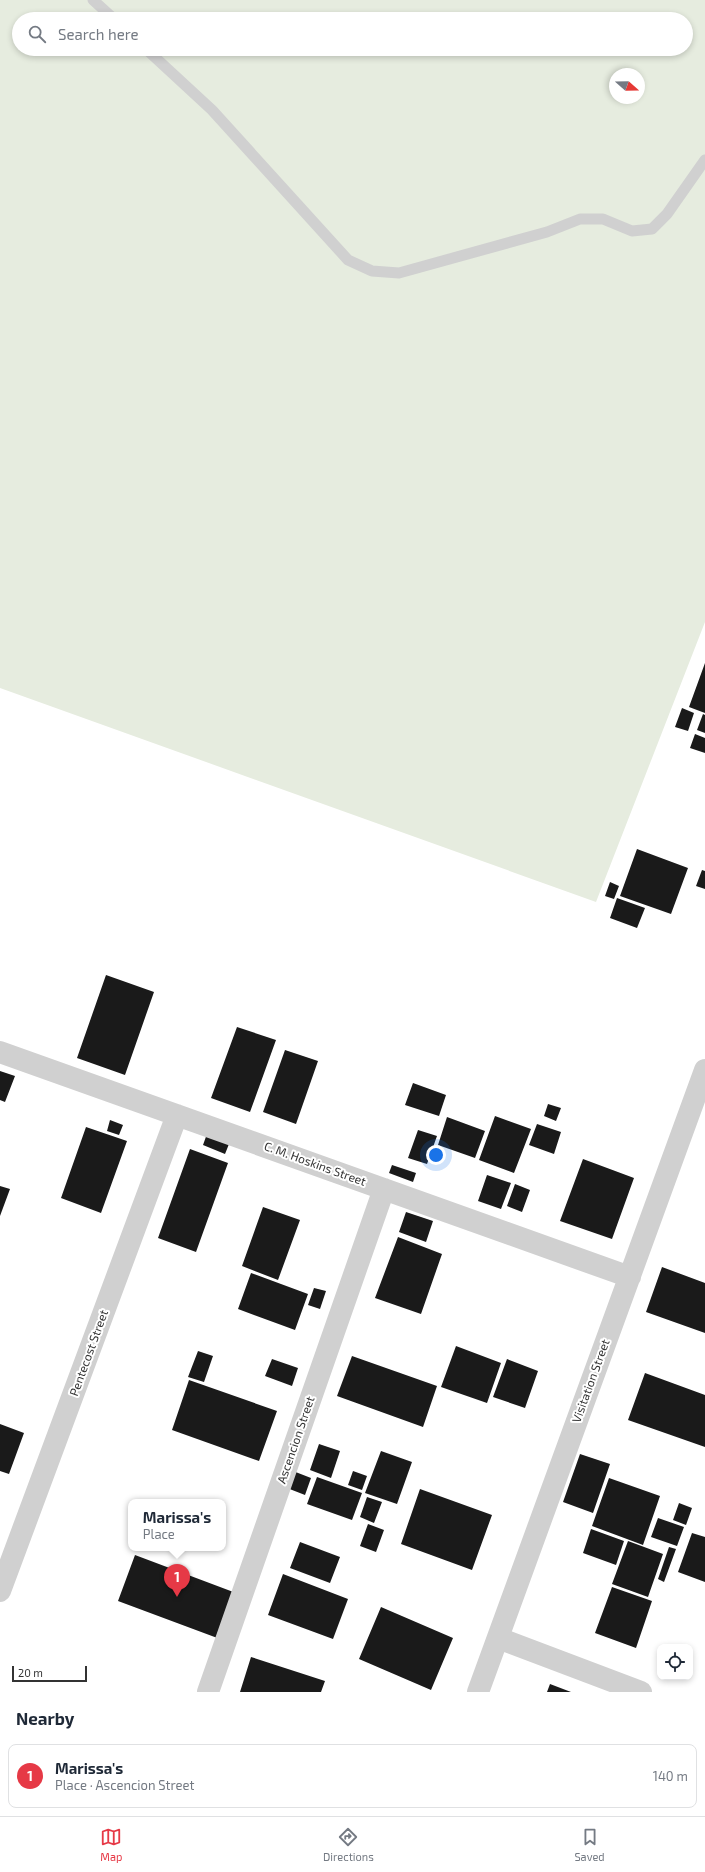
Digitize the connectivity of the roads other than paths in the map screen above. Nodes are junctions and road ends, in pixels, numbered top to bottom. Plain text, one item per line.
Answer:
1 (93, 0) edge
2 (106, 12) edge
3 (154, 56) edge
4 (705, 160) edge
5 (0, 1052) edge
6 (705, 1070) edge
7 (177, 1115) junction
8 (384, 1189) junction
9 (630, 1277) junction
10 (0, 1592) edge
11 (498, 1638) junction
12 (208, 1692) edge
13 (478, 1692) edge
14 (641, 1692) edge

1 - 2 lane
3 - 4 lane
5 - 7 street, C. M. Hoskins Street
6 - 9 street, Visitation Street
7 - 8 street, C. M. Hoskins Street
7 - 10 street, Pentecost Street
8 - 9 street, C. M. Hoskins Street
8 - 12 street, Ascencion Street
9 - 11 street, Visitation Street
11 - 13 street, Visitation Street
11 - 14 street

